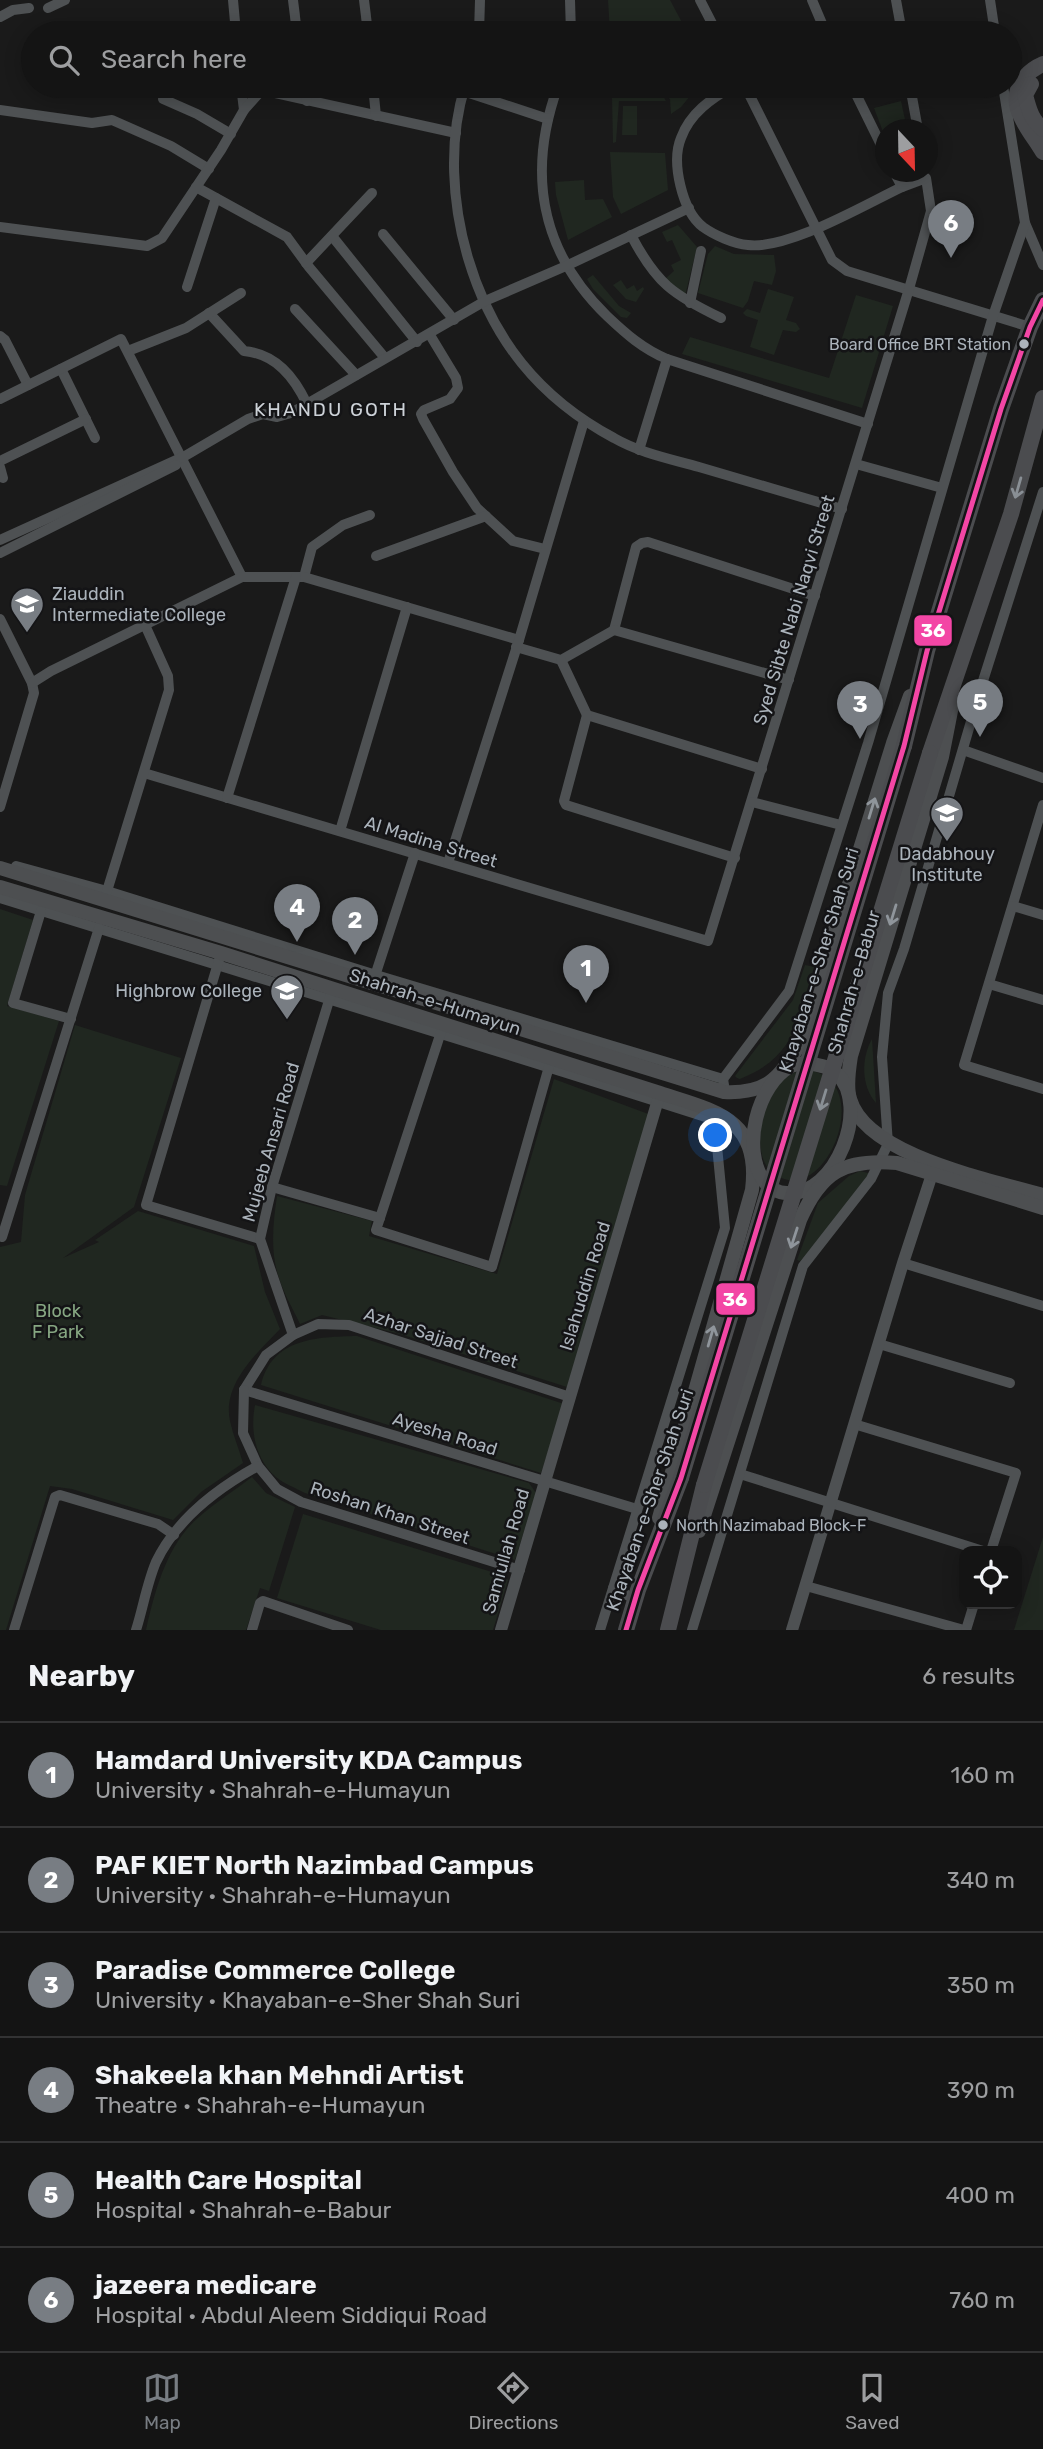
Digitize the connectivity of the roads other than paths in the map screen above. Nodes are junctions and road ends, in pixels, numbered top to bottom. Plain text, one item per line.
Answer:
1 (65, 0) edge
2 (233, 0) edge
3 (293, 0) edge
4 (364, 0) edge
5 (480, 0) edge
6 (570, 0) edge
7 (700, 0) edge
8 (812, 0) edge
9 (896, 0) edge
10 (990, 0) edge
11 (29, 8) dead end
12 (48, 8) dead end
13 (0, 17) edge
14 (235, 21) edge
15 (296, 21) edge
16 (365, 21) edge
17 (479, 21) edge
18 (571, 21) edge
19 (711, 21) edge
20 (821, 21) edge
21 (900, 21) edge
22 (993, 21) edge
23 (1043, 64) edge
24 (1043, 74) edge
25 (1022, 81) edge
26 (243, 98) edge
27 (255, 98) edge
28 (293, 98) edge
29 (307, 98) edge
30 (374, 98) edge
31 (462, 98) edge
32 (491, 98) edge
33 (554, 98) edge
34 (715, 98) edge
35 (750, 98) edge
36 (858, 98) edge
37 (912, 98) edge
38 (1005, 98) edge
39 (1017, 98) edge
40 (163, 99) dead end
41 (307, 101) junction
42 (0, 110) edge
43 (244, 110) junction
44 (376, 116) junction
45 (548, 119) junction
46 (916, 119) edge
47 (1043, 129) edge
48 (456, 133) junction
49 (875, 133) edge
50 (231, 134) junction
51 (1043, 152) edge
52 (209, 169) junction
53 (899, 182) edge
54 (912, 182) edge
55 (926, 182) edge
56 (196, 187) junction
57 (902, 187) junction
58 (372, 193) dead end
59 (216, 198) junction
60 (689, 208) junction
61 (1025, 223) junction
62 (0, 227) edge
63 (816, 228) junction
64 (383, 233) dead end
65 (631, 235) junction
66 (332, 236) junction
67 (701, 251) dead end
68 (306, 263) junction
69 (1043, 265) edge
70 (566, 266) junction
71 (187, 287) dead end
72 (909, 289) junction
73 (241, 293) dead end
74 (1043, 300) edge
75 (485, 301) junction
76 (690, 303) junction
77 (295, 309) dead end
78 (209, 313) junction
79 (993, 316) junction
80 (721, 318) dead end
81 (454, 320) junction
82 (1030, 327) junction
83 (430, 335) junction
84 (0, 336) edge
85 (417, 341) junction
86 (128, 351) junction
87 (385, 358) junction
88 (667, 359) junction
89 (61, 369) junction
90 (356, 375) junction
91 (28, 385) junction
92 (1043, 398) edge
93 (0, 399) edge
94 (307, 404) junction
95 (86, 419) junction
96 (584, 421) junction
97 (868, 424) junction
98 (95, 438) dead end
99 (1036, 447) edge
100 (639, 450) junction
101 (183, 458) junction
102 (0, 461) edge
103 (856, 464) junction
104 (942, 488) junction
105 (1043, 492) edge
106 (842, 509) junction
107 (370, 515) dead end
108 (486, 516) junction
109 (0, 540) edge
110 (545, 550) junction
111 (0, 552) edge
112 (376, 556) dead end
113 (242, 577) junction
114 (300, 577) junction
115 (815, 596) junction
116 (407, 607) junction
117 (0, 619) edge
118 (145, 625) junction
119 (614, 630) junction
120 (518, 643) junction
121 (927, 651) junction
122 (561, 660) junction
123 (962, 660) junction
124 (789, 680) junction
125 (32, 684) junction
126 (587, 715) junction
127 (963, 750) junction
128 (762, 769) junction
129 (144, 774) junction
130 (1043, 778) edge
131 (227, 798) junction
132 (752, 802) junction
133 (1043, 805) edge
134 (0, 807) edge
135 (841, 825) junction
136 (1040, 825) edge
137 (340, 831) junction
138 (415, 853) junction
139 (735, 858) junction
140 (0, 862) edge
141 (448, 863) junction
142 (0, 868) edge
143 (0, 887) edge
144 (107, 891) junction
145 (0, 898) edge
146 (1013, 906) junction
147 (41, 911) junction
148 (1043, 915) edge
149 (99, 928) junction
150 (708, 941) joint
151 (219, 959) junction
152 (374, 979) junction
153 (989, 984) junction
154 (331, 994) junction
155 (1043, 1000) edge
156 (71, 1019) junction
157 (442, 1030) junction
158 (559, 1040) junction
159 (550, 1064) junction
160 (776, 1079) junction
161 (724, 1086) junction
162 (1043, 1089) edge
163 (659, 1097) junction
164 (850, 1099) junction
165 (720, 1116) junction
166 (888, 1143) junction
167 (754, 1161) junction
168 (881, 1162) junction
169 (934, 1168) junction
170 (825, 1178) junction
171 (271, 1187) junction
172 (1043, 1195) edge
173 (1043, 1208) edge
174 (380, 1219) junction
175 (2, 1237) dead end
176 (260, 1239) junction
177 (903, 1263) junction
178 (1043, 1306) edge
179 (293, 1335) junction
180 (878, 1344) junction
181 (1010, 1382) dead end
182 (244, 1390) junction
183 (570, 1397) junction
184 (854, 1424) junction
185 (258, 1466) junction
186 (740, 1474) junction
187 (544, 1481) junction
188 (832, 1502) junction
189 (637, 1509) junction
190 (174, 1535) junction
191 (968, 1546) edge
192 (993, 1546) edge
193 (520, 1570) junction
194 (806, 1586) junction
195 (613, 1588) junction
196 (637, 1595) junction
197 (972, 1609) edge
198 (670, 1623) edge
199 (14, 1630) edge
200 (136, 1630) edge
201 (252, 1630) edge
202 (348, 1630) edge
203 (501, 1630) edge
204 (600, 1630) edge
205 (626, 1630) edge
206 (692, 1630) edge
207 (792, 1630) edge
208 (965, 1630) edge

1 - 12 street
2 - 14 street
3 - 15 street
4 - 16 street
5 - 17 street
6 - 18 street
7 - 19 street
8 - 20 street
9 - 21 street
10 - 22 street
11 - 13 street
23 - 25 main road
24 - 47 main road
26 - 43 street
27 - 43 street
28 - 41 street
29 - 41 street
30 - 44 street
31 - 48 street
32 - 45 street
33 - 45 street
34 - 60 street
35 - 63 street
36 - 49 street
37 - 46 street
38 - 61 street
39 - 51 main road
40 - 50 street
41 - 44 street
42 - 52 street
43 - 50 street
44 - 48 street
45 - 70 street
48 - 75 street
50 - 52 street
52 - 56 street
53 - 57 street
54 - 57 street
55 - 72 street, Syed Sibte Nabi Naqvi Street
56 - 59 street
56 - 62 street
57 - 63 street
58 - 66 street
59 - 68 street
59 - 71 street
60 - 63 street
60 - 65 street
61 - 69 street
61 - 79 street
63 - 72 street
64 - 81 street
65 - 70 street
65 - 76 street
66 - 68 street
66 - 85 street
67 - 76 street
68 - 87 street
70 - 75 street
70 - 88 street
72 - 79 street
72 - 97 street, Syed Sibte Nabi Naqvi Street
73 - 78 street
74 - 82 main road, Khayaban-e-Sher Shah Suri
75 - 81 street
75 - 96 street
76 - 80 street
77 - 90 street
78 - 86 street
78 - 94 street
79 - 82 street
79 - 104 street
81 - 83 street
82 - 121 main road, Khayaban-e-Sher Shah Suri
83 - 85 street
83 - 108 street
84 - 91 street
85 - 87 street
86 - 89 street
86 - 101 street
87 - 90 street
88 - 97 street
88 - 100 street
89 - 91 street
89 - 95 street
90 - 94 street
91 - 93 street
92 - 99 main road
94 - 101 street
95 - 98 street
95 - 102 street
96 - 100 street
96 - 110 street
97 - 103 street, Syed Sibte Nabi Naqvi Street
99 -> 123 main road
100 - 106 street
101 - 109 street
101 - 111 street
101 - 113 street
103 - 104 street
103 - 106 street, Syed Sibte Nabi Naqvi Street
104 - 135 street
105 - 127 street
106 - 115 street, Syed Sibte Nabi Naqvi Street
107 - 114 street
108 - 110 street
108 - 112 street
110 - 120 street
113 - 114 street
113 - 118 street
114 - 116 street
114 - 131 street
115 - 119 street
115 - 124 street, Syed Sibte Nabi Naqvi Street
116 - 120 street
116 - 137 street
117 - 125 street
118 - 125 street
118 - 129 street
119 - 122 street
119 - 124 street
120 - 122 street
120 - 141 street
160 -> 121 main road
121 - 196 main road, Khayaban-e-Sher Shah Suri, bridge
122 - 126 street
123 -> 164 main road, Shahrah-e-Babur
123 -> 198 main road, bridge
124 - 128 street, Syed Sibte Nabi Naqvi Street
125 - 134 street
126 - 128 street
126 - 139 street
127 - 130 street
127 - 166 street
128 - 132 street, Syed Sibte Nabi Naqvi Street
129 - 131 street, Al Madina Street
129 - 144 street
131 - 137 street, Al Madina Street
132 - 135 street
132 - 139 street, Syed Sibte Nabi Naqvi Street
133 - 136 street
135 - 161 street
136 - 146 street
137 - 138 street, Al Madina Street
138 - 141 street, Al Madina Street
138 - 152 street
139 - 150 street, Syed Sibte Nabi Naqvi Street
140 - 144 street
141 - 150 street, Al Madina Street
142 - 152 main road, Shahrah-e-Humayun
143 - 151 main road, Shahrah-e-Humayun
144 - 152 street
145 - 147 street
146 - 148 street
146 - 153 street
147 - 149 street
147 - 156 street
149 - 151 street
149 - 156 street
151 - 154 main road, Shahrah-e-Humayun
151 - 176 street
152 - 158 main road, Shahrah-e-Humayun
152 - 161 street
153 - 155 street
153 - 162 street
154 - 157 main road, Shahrah-e-Humayun
154 - 171 street, Mujeeb Ansari Road
156 - 175 street
157 - 159 main road, Shahrah-e-Humayun
157 - 174 street
158 - 159 main road
158 - 161 main road, Shahrah-e-Humayun
159 - 163 main road, Shahrah-e-Humayun
159 - 174 street
160 - 161 main road, Shahrah-e-Humayun
160 - 164 main road
160 - 167 main road
161 - 165 main road
163 - 165 main road, Shahrah-e-Humayun
163 - 183 street, Islahuddin Road
164 - 166 main road
164 - 170 main road
165 - 167 main road
165 - 189 street
166 - 168 street
166 - 169 main road
167 - 170 main road
196 -> 167 main road
168 - 169 main road
168 - 170 main road
168 - 186 street
169 - 172 main road
169 - 173 main road
169 - 177 street
170 -> 198 main road
171 - 174 street
171 - 176 street, Mujeeb Ansari Road
176 - 179 street, Mujeeb Ansari Road
177 - 178 street
177 - 180 street
179 - 182 street, Azhar Sajjad Street
179 - 183 street, Azhar Sajjad Street
180 - 181 street
180 - 184 street
182 - 185 street, Roshan Khan Street
182 - 187 street, Ayesha Road
183 - 187 street, Islahuddin Road
184 - 188 street
184 - 192 street
185 - 190 street
185 - 193 street, Roshan Khan Street
186 - 188 street
186 - 206 street
187 - 189 street, Ayesha Road
187 - 193 street, Samiullah Road
188 - 191 street
188 - 194 street
189 - 195 street
190 - 199 street
190 - 200 street
193 - 203 street, Samiullah Road
194 - 207 street
194 - 208 street
195 - 196 street
195 - 204 street
196 - 205 main road, Khayaban-e-Sher Shah Suri
197 - 208 street
201 - 202 street

